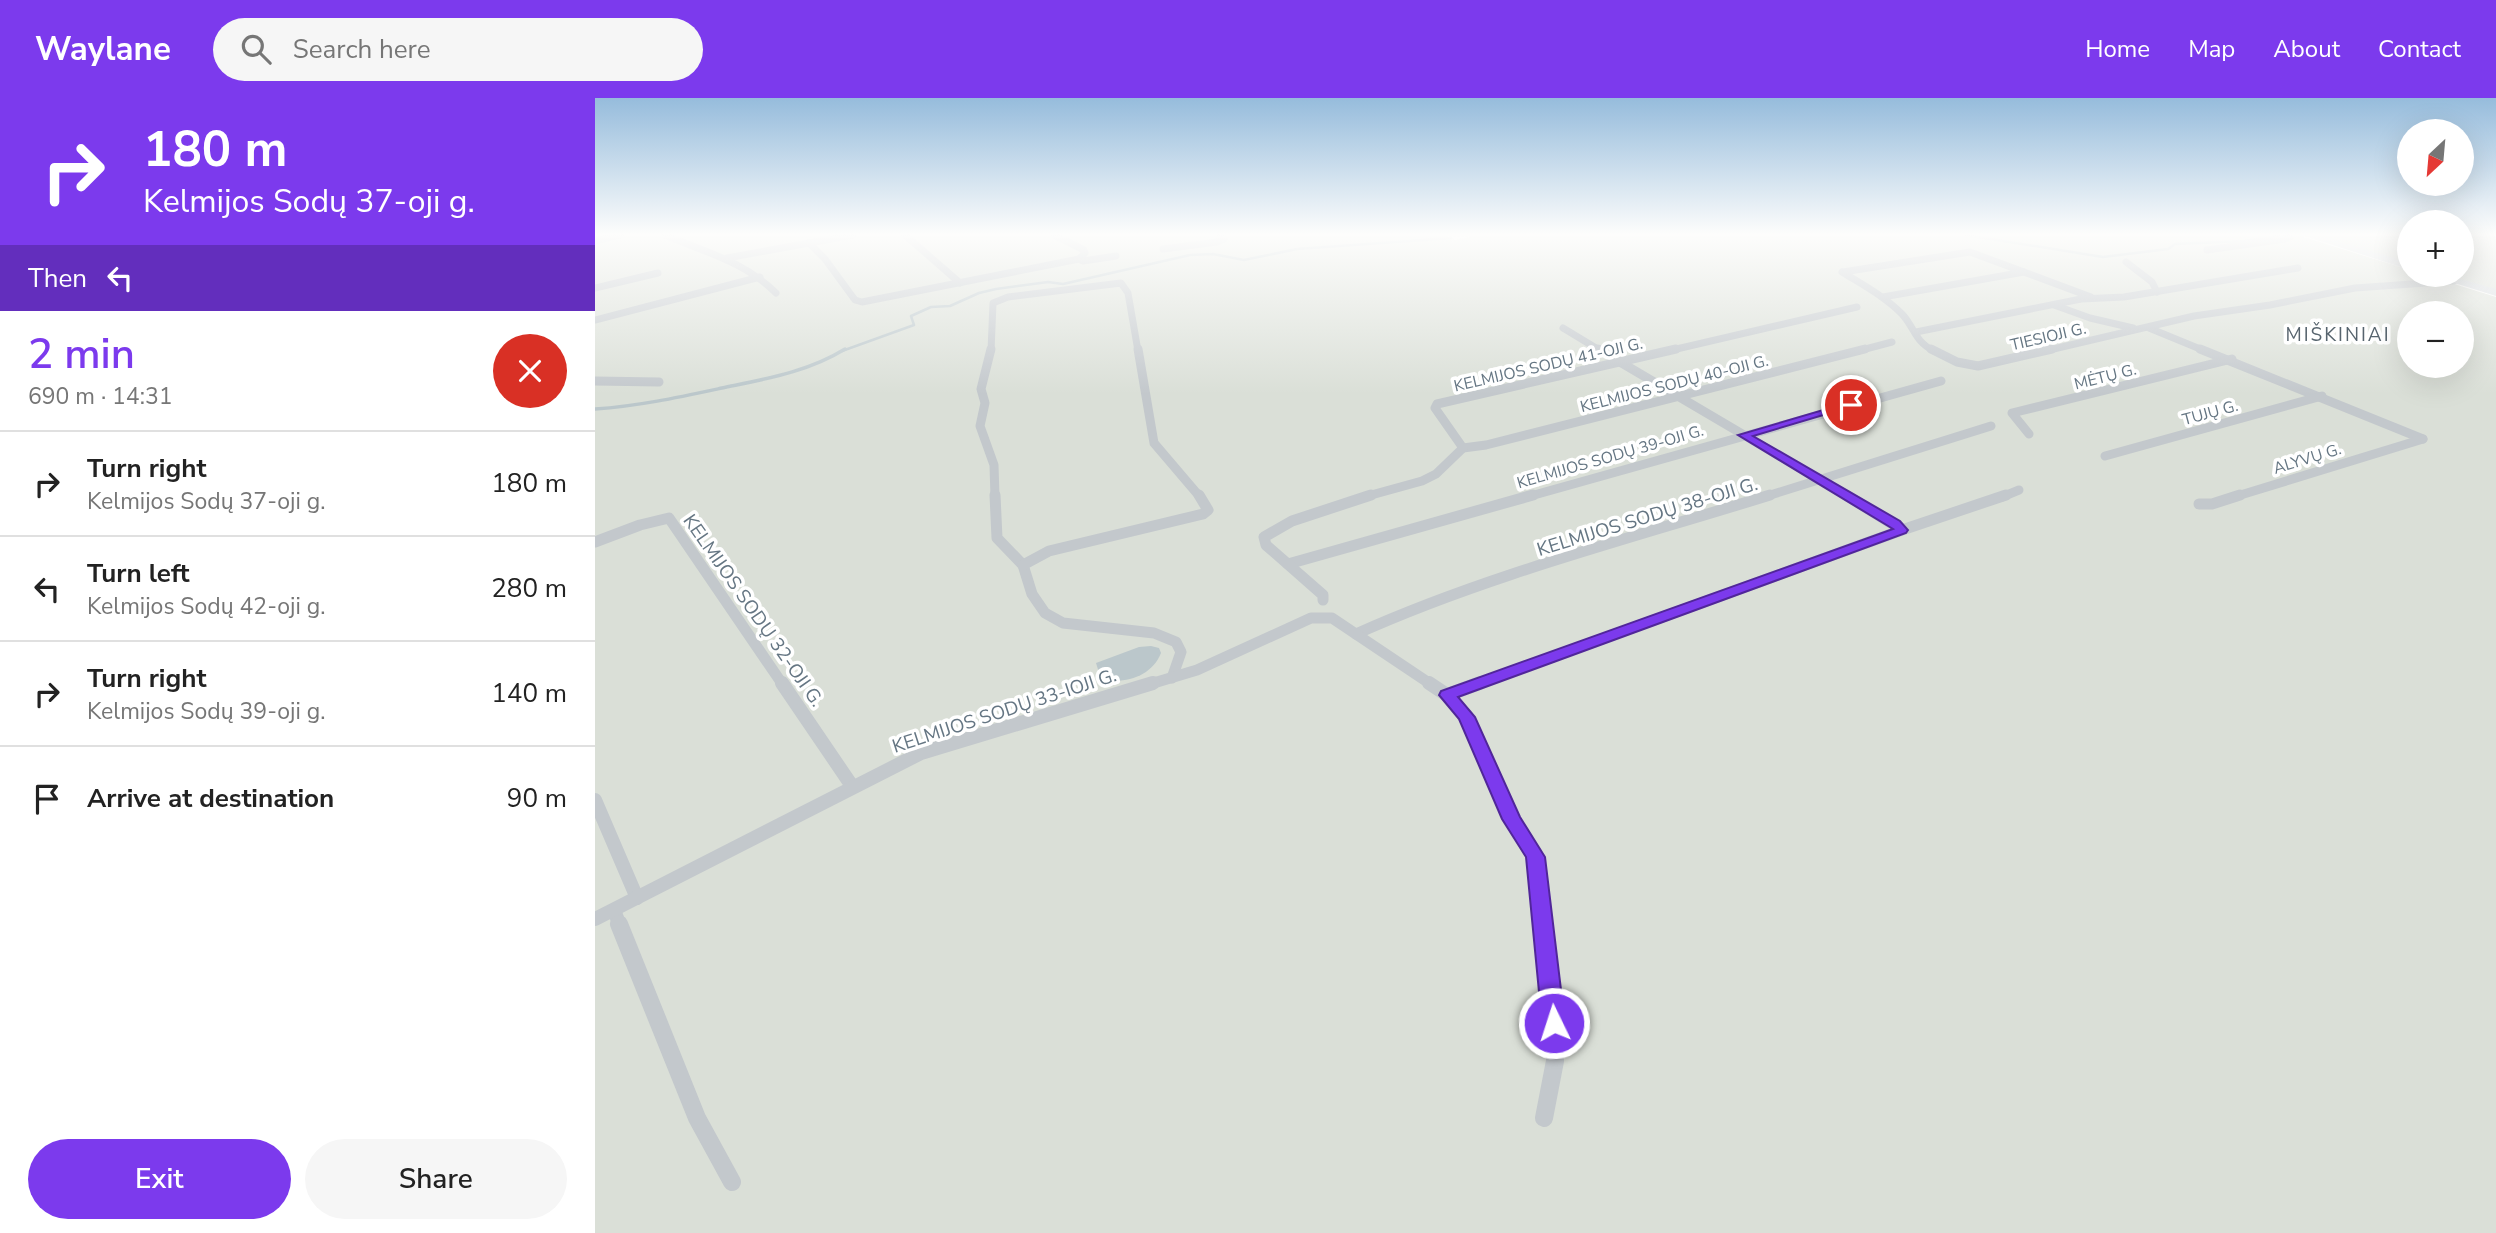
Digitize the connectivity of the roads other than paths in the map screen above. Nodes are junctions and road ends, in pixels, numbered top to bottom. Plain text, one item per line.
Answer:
1 (717, 288) edge
2 (771, 288) edge
3 (847, 288) edge
4 (932, 288) edge
5 (1081, 288) edge
6 (1125, 288) edge
7 (1868, 288) edge
8 (1934, 288) edge
9 (2066, 288) edge
10 (2155, 288) edge
11 (2181, 288) edge
12 (2355, 288) edge
13 (2478, 288) edge
14 (2157, 292) junction
15 (776, 293) dead end
16 (2496, 293) edge
17 (1883, 297) junction
18 (2091, 298) junction
19 (2053, 305) junction
20 (1857, 307) dead end
21 (595, 320) edge
22 (1563, 328) dead end
23 (2149, 328) junction
24 (2137, 330) junction
25 (1916, 332) junction
26 (1892, 342) dead end
27 (2232, 359) junction
28 (1620, 362) junction
29 (1978, 366) joint
30 (595, 381) edge
31 (1941, 381) dead end
32 (659, 382) dead end
33 (1678, 396) junction
34 (2322, 396) junction
35 (1991, 426) dead end
36 (2029, 434) dead end
37 (1744, 435) junction
38 (1463, 448) junction
39 (2105, 456) dead end
40 (1821, 481) junction
41 (2019, 490) dead end
42 (2199, 504) dead end
43 (1902, 530) junction
44 (595, 542) edge
45 (1288, 564) junction
46 (1023, 565) junction
47 (1323, 600) dead end
48 (1322, 617) joint
49 (1356, 634) junction
50 (1172, 678) junction
51 (1447, 695) junction
52 (852, 786) junction
53 (595, 800) edge
54 (637, 898) junction
55 (614, 910) junction
56 (595, 919) edge
57 (1544, 1118) dead end
58 (731, 1182) dead end

1 - 21 street
2 - 15 street
3 - 4 street
5 - 46 street
6 - 46 street
7 - 17 street
8 - 17 street
9 - 18 street
10 - 14 street
11 - 14 street
12 - 23 street, TIESIOJI G.
13 - 16 main road
14 - 18 street
17 - 25 street
18 - 19 street
19 - 24 street
19 - 25 street
20 - 28 street, KELMIJOS SODŲ 41-OJI G.
22 - 28 street
23 - 24 street, TIESIOJI G.
23 - 27 street
24 - 29 street, TIESIOJI G.
25 - 29 street
26 - 33 street, KELMIJOS SODŲ 40-OJI G.
27 - 34 street
27 - 36 street, MĖTŲ G.
28 - 33 street
28 - 38 street, KELMIJOS SODŲ 41-OJI G.
30 - 32 street
31 - 37 street, KELMIJOS SODŲ 39-OJI G.
33 - 37 street
33 - 38 street, KELMIJOS SODŲ 40-OJI G.
34 - 39 street, TUJŲ G.
34 - 42 street, ALYVŲ G.
35 - 40 street, KELMIJOS SODŲ 38-OJI G.
37 - 40 street
37 - 45 street, KELMIJOS SODŲ 39-OJI G.
38 - 45 street
40 - 43 street
40 - 49 street, KELMIJOS SODŲ 38-OJI G.
41 - 43 street
43 - 51 street
44 - 52 street, KELMIJOS SODŲ 32-OJI G.
45 - 47 street
46 - 50 street
48 - 49 street
48 - 50 street, KELMIJOS SODŲ 33-IOJI G.
49 - 51 street
50 - 52 street, KELMIJOS SODŲ 33-IOJI G.
51 - 57 street
52 - 54 street, KELMIJOS SODŲ 33-IOJI G.
53 - 54 street
54 - 55 street, KELMIJOS SODŲ 33-IOJI G.
55 - 56 street, KELMIJOS SODŲ 33-IOJI G.
55 - 58 street

